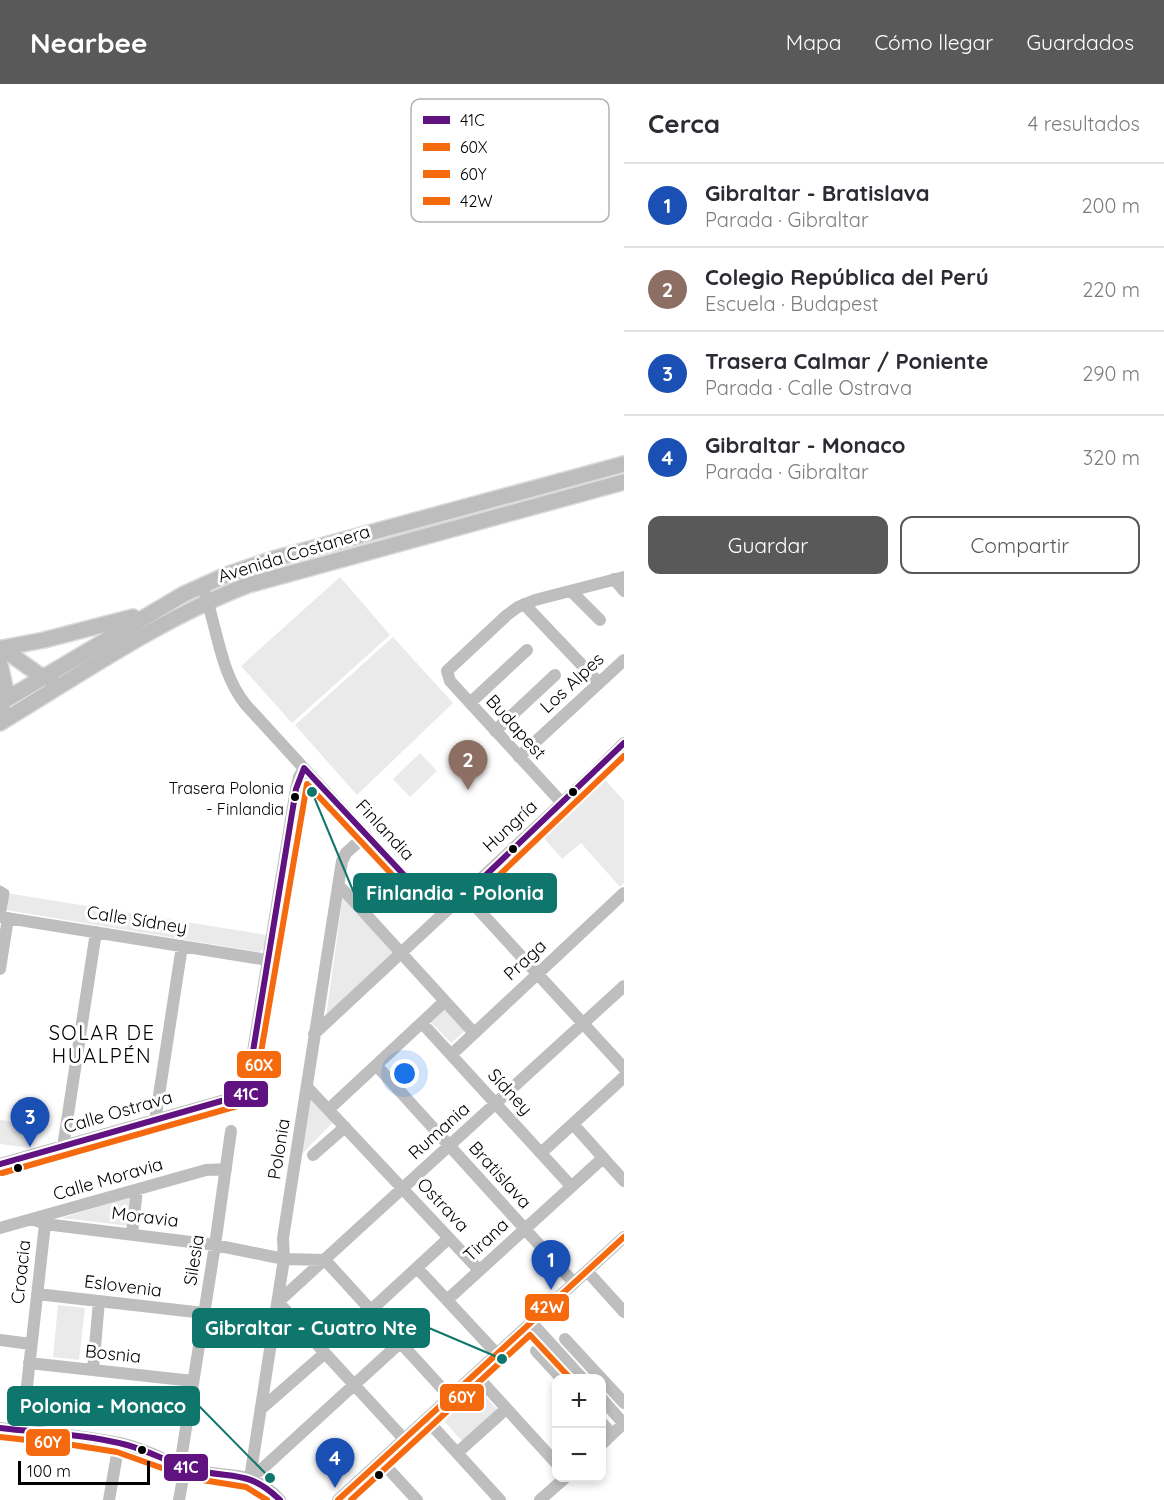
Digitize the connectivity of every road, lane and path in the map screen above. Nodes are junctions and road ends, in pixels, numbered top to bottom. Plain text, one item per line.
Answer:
1 (624, 464) edge
2 (624, 482) edge
3 (619, 578) edge
4 (202, 585) junction
5 (572, 591) junction
6 (624, 591) edge
7 (208, 601) junction
8 (524, 604) junction
9 (151, 612) junction
10 (600, 620) dead end
11 (44, 640) junction
12 (1, 648) edge
13 (527, 650) dead end
14 (624, 660) edge
15 (0, 664) edge
16 (37, 673) junction
17 (555, 675) dead end
18 (72, 680) junction
19 (599, 683) junction
20 (470, 703) junction
21 (1, 705) edge
22 (0, 723) edge
23 (495, 730) junction
24 (624, 743) edge
25 (519, 757) junction
26 (304, 768) junction
27 (562, 803) junction
28 (366, 835) junction
29 (338, 885) junction
30 (624, 893) edge
31 (465, 895) junction
32 (4, 917) edge
33 (96, 932) junction
34 (182, 946) junction
35 (402, 953) junction
36 (268, 960) junction
37 (0, 969) edge
38 (537, 973) junction
39 (624, 986) edge
40 (445, 1001) junction
41 (422, 1023) junction
42 (583, 1023) junction
43 (474, 1033) junction
44 (315, 1034) junction
45 (451, 1055) junction
46 (376, 1065) junction
47 (624, 1068) edge
48 (624, 1077) edge
49 (307, 1087) junction
50 (495, 1103) junction
51 (329, 1109) junction
52 (155, 1121) junction
53 (573, 1124) junction
54 (345, 1127) junction
55 (231, 1131) dead end
56 (449, 1146) junction
57 (63, 1147) junction
58 (541, 1153) junction
59 (313, 1155) dead end
60 (603, 1158) junction
61 (0, 1164) edge
62 (226, 1169) junction
63 (624, 1181) edge
64 (572, 1186) junction
65 (403, 1188) junction
66 (137, 1190) junction
67 (32, 1219) junction
68 (45, 1224) junction
69 (0, 1228) edge
70 (525, 1229) junction
71 (132, 1233) junction
72 (624, 1237) edge
73 (449, 1238) junction
74 (215, 1245) junction
75 (284, 1259) junction
76 (325, 1260) junction
77 (417, 1268) junction
78 (480, 1270) junction
79 (587, 1271) junction
80 (574, 1282) junction
81 (37, 1294) junction
82 (447, 1300) junction
83 (99, 1301) junction
84 (278, 1302) junction
85 (371, 1310) junction
86 (624, 1312) edge
87 (204, 1313) junction
88 (531, 1322) junction
89 (565, 1339) dead end
90 (0, 1340) edge
91 (400, 1342) junction
92 (32, 1344) junction
93 (536, 1351) dead end
94 (325, 1353) junction
95 (497, 1354) junction
96 (29, 1363) junction
97 (93, 1370) junction
98 (475, 1374) junction
99 (557, 1374) edge
100 (578, 1374) edge
101 (594, 1374) edge
102 (193, 1381) junction
103 (354, 1385) junction
104 (606, 1386) edge
105 (450, 1397) junction
106 (606, 1403) edge
107 (624, 1403) edge
108 (261, 1409) junction
109 (506, 1409) junction
110 (426, 1419) junction
111 (624, 1423) edge
112 (606, 1427) edge
113 (0, 1428) edge
114 (22, 1431) junction
115 (612, 1434) junction
116 (404, 1439) junction
117 (606, 1440) edge
118 (119, 1443) junction
119 (457, 1454) junction
120 (552, 1459) edge
121 (381, 1461) junction
122 (182, 1466) junction
123 (250, 1478) junction
124 (560, 1482) edge
125 (110, 1500) edge
126 (178, 1500) edge
127 (280, 1500) edge
128 (338, 1500) edge
129 (417, 1500) edge
130 (500, 1500) edge
131 (540, 1500) edge

1 - 4 main road, Avenida Costanera
2 - 7 main road, Avenida Costanera
3 - 5 street
3 - 6 street
4 - 7 street, Finlandia
4 - 9 main road, Avenida Costanera
5 - 8 street
5 - 10 street
7 - 18 main road, Avenida Costanera
7 - 26 street, Finlandia
8 - 19 street
8 - 20 street, Budapest
9 - 11 main road
9 - 16 main road, Avenida Costanera
11 - 12 main road
11 - 16 main road
12 - 16 main road
13 - 20 street
14 - 19 street, Los Alpes
15 - 21 main road
16 - 18 main road
16 - 21 main road, Avenida Costanera
17 - 23 street
18 - 22 main road, Avenida Costanera
19 - 25 street, Los Alpes
20 - 23 street, Budapest
23 - 25 street, Budapest
24 - 27 street, Hungría
25 - 27 street, Budapest
26 - 28 street, Finlandia
26 - 36 street
27 - 31 street, Hungría
28 - 29 street, Polonia
28 - 31 street, Finlandia
29 - 35 street
29 - 44 street, Polonia
30 - 38 street, Praga
31 - 35 street, Hungría
31 - 38 street
32 - 33 street, Calle Sídney
32 - 37 street
33 - 34 street, Calle Sídney
33 - 57 street
34 - 36 street, Calle Sídney
34 - 52 street
35 - 40 street
35 - 44 street, Hungría
36 - 52 street, Calle Ostrava
38 - 42 street
38 - 43 street, Praga
39 - 42 street, Rumania
40 - 41 street
40 - 43 street
41 - 45 street, Sídney
41 - 46 street
42 - 47 street
42 - 50 street, Rumania
43 - 45 street, Praga
44 - 49 street, Polonia
45 - 50 street, Sídney
46 - 51 street
46 - 56 street, Bratislava
48 - 53 street
49 - 51 street, Ostrava
49 - 75 street, Polonia
50 - 56 street, Rumania
50 - 58 street, Sídney
51 - 54 street, Ostrava
52 - 57 street, Calle Ostrava
53 - 58 street
53 - 60 street
54 - 59 street
54 - 65 street, Ostrava
55 - 62 street, Silesia
56 - 65 street, Rumania
56 - 70 street, Bratislava
57 - 61 street, Calle Ostrava
58 - 64 street, Sídney
60 - 63 street
60 - 64 street, Tirana
62 - 66 street, Calle Moravia
62 - 74 street, Silesia
64 - 70 street, Tirana
65 - 73 street, Ostrava
65 - 76 street, Rumania
66 - 67 street, Calle Moravia
66 - 71 street
67 - 68 street, Moravia
67 - 69 street, Calle Moravia
68 - 71 street, Moravia
68 - 81 street, Croacia
70 - 78 street, Tirana
70 - 80 street, Bratislava
71 - 74 street, Moravia
72 - 79 street
73 - 77 street, Tirana
73 - 78 street, Ostrava
74 - 75 street, Moravia
74 - 87 street, Silesia
75 - 76 street, Moravia
75 - 84 street, Polonia
76 - 84 street, Rumania
76 - 85 street
77 - 82 street
77 - 85 street, Tirana
78 - 82 street, Tirana
79 - 80 street
79 - 86 street
80 - 88 street
81 - 83 street, Eslovenia
81 - 92 street, Croacia
82 - 95 street
83 - 87 street, Eslovenia
83 - 97 street
84 - 94 street
84 - 108 street, Polonia
85 - 91 street
87 - 102 street, Silesia
88 - 95 street
88 - 100 street
89 - 101 street
90 - 92 street
91 - 103 street
91 - 105 street
92 - 96 street, Croacia
93 - 99 street
94 - 103 street
94 - 108 street
95 - 98 street
96 - 97 street, Bosnia
96 - 114 street, Croacia
97 - 102 street, Bosnia
98 - 105 street
98 - 109 street
102 - 122 street, Silesia
103 - 116 street
103 - 123 street
104 - 107 street
105 - 110 street
106 - 111 street
108 - 123 street, Polonia
109 - 119 street
109 - 120 street
110 - 116 street
110 - 119 street
111 - 115 street
112 - 115 street
113 - 114 street
114 - 118 street
115 - 117 street
116 - 121 street
118 - 122 street
118 - 125 street
119 - 130 street
121 - 128 street
121 - 129 street
122 - 123 street
122 - 126 street, Silesia
123 - 127 street
124 - 131 street

